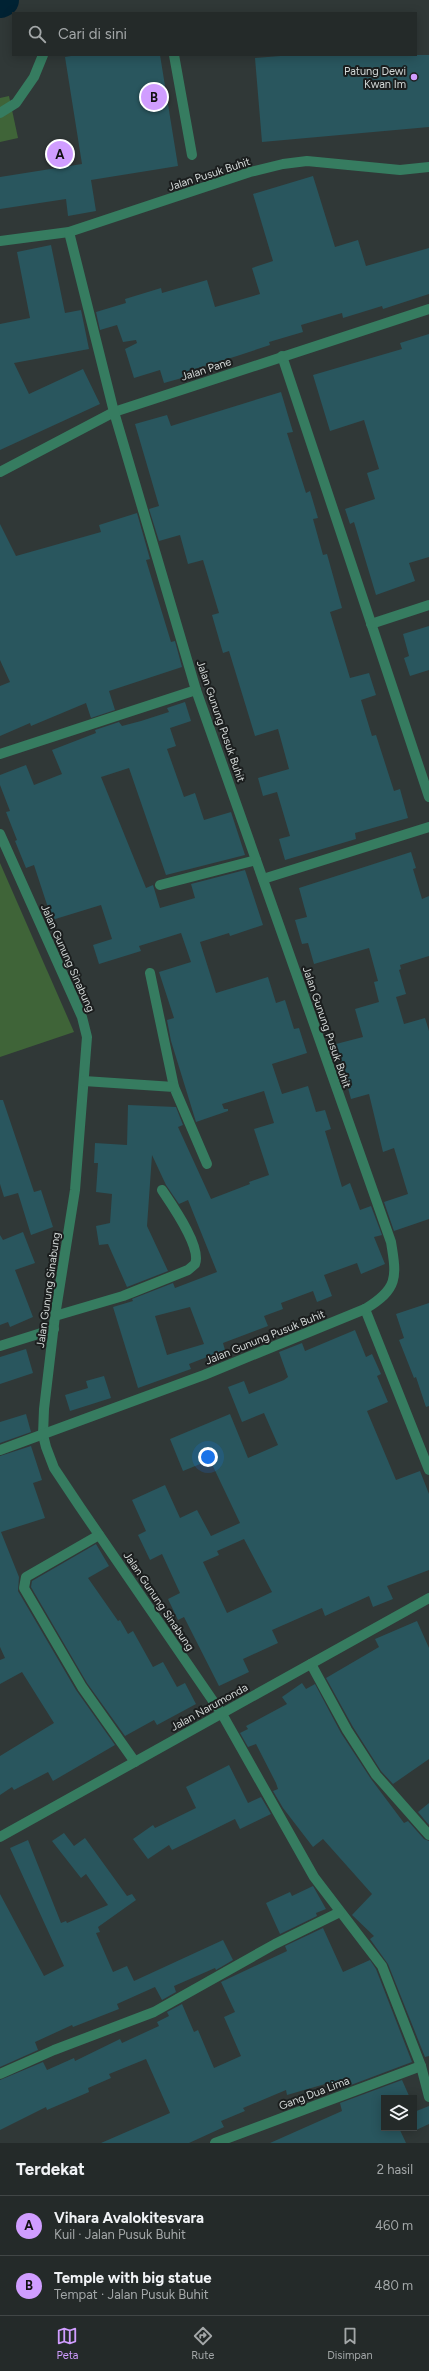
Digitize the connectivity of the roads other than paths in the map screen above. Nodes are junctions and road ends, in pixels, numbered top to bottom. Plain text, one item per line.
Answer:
1 (44, 56) edge
2 (174, 56) edge
3 (0, 113) edge
4 (192, 155) dead end
5 (429, 167) edge
6 (69, 232) junction
7 (0, 241) edge
8 (429, 310) edge
9 (282, 356) junction
10 (114, 412) junction
11 (0, 472) edge
12 (429, 605) edge
13 (371, 624) junction
14 (196, 690) junction
15 (0, 754) edge
16 (429, 797) edge
17 (429, 827) edge
18 (0, 834) edge
19 (256, 860) junction
20 (263, 878) junction
21 (160, 885) dead end
22 (150, 973) dead end
23 (84, 1081) junction
24 (174, 1087) junction
25 (207, 1164) dead end
26 (162, 1190) dead end
27 (364, 1309) junction
28 (55, 1316) junction
29 (54, 1329) junction
30 (0, 1346) edge
31 (43, 1436) junction
32 (424, 1446) edge
33 (0, 1450) edge
34 (429, 1470) edge
35 (99, 1535) junction
36 (429, 1598) edge
37 (311, 1664) junction
38 (222, 1714) junction
39 (135, 1762) junction
40 (429, 1836) edge
41 (0, 1837) edge
42 (340, 1912) junction
43 (422, 2066) junction
44 (0, 2074) edge
45 (429, 2098) edge
46 (215, 2143) edge

1 - 3 street
2 - 4 street
5 - 6 street, Jalan Pusuk Buhit
6 - 7 street, Jalan Pusuk Buhit
6 - 10 street, Jalan Gunung Pusuk Buhit
8 - 9 street, Jalan Pane
9 - 10 street, Jalan Pane
9 - 13 street
10 - 11 street, Jalan Pane
10 - 14 street, Jalan Gunung Pusuk Buhit
12 - 13 street
13 - 16 street
14 - 15 street
14 - 19 street, Jalan Gunung Pusuk Buhit
17 - 20 street
18 - 23 street, Jalan Gunung Sinabung
19 - 20 street, Jalan Gunung Pusuk Buhit
19 - 21 street
20 - 27 street, Jalan Gunung Pusuk Buhit
22 - 24 street
23 - 24 street
23 - 28 street, Jalan Gunung Sinabung
24 - 25 street
26 - 28 street
27 - 31 street, Jalan Gunung Pusuk Buhit
27 - 32 street
28 - 29 street, Jalan Gunung Sinabung
29 - 30 street
29 - 31 street, Jalan Gunung Sinabung
31 - 33 street, Jalan Gunung Pusuk Buhit
31 - 35 street, Jalan Gunung Sinabung
32 - 34 street
35 - 38 street, Jalan Gunung Sinabung
35 - 39 street
36 - 37 street, Jalan Narumonda
37 - 38 street, Jalan Narumonda
37 - 40 street
38 - 39 street, Jalan Narumonda
38 - 42 street, Jalan Gunung Sinabung
39 - 41 street, Jalan Narumonda
42 - 43 street, Jalan Gunung Sinabung
42 - 44 street
43 - 45 street, Jalan Gunung Sinabung
43 - 46 street, Gang Dua Lima

